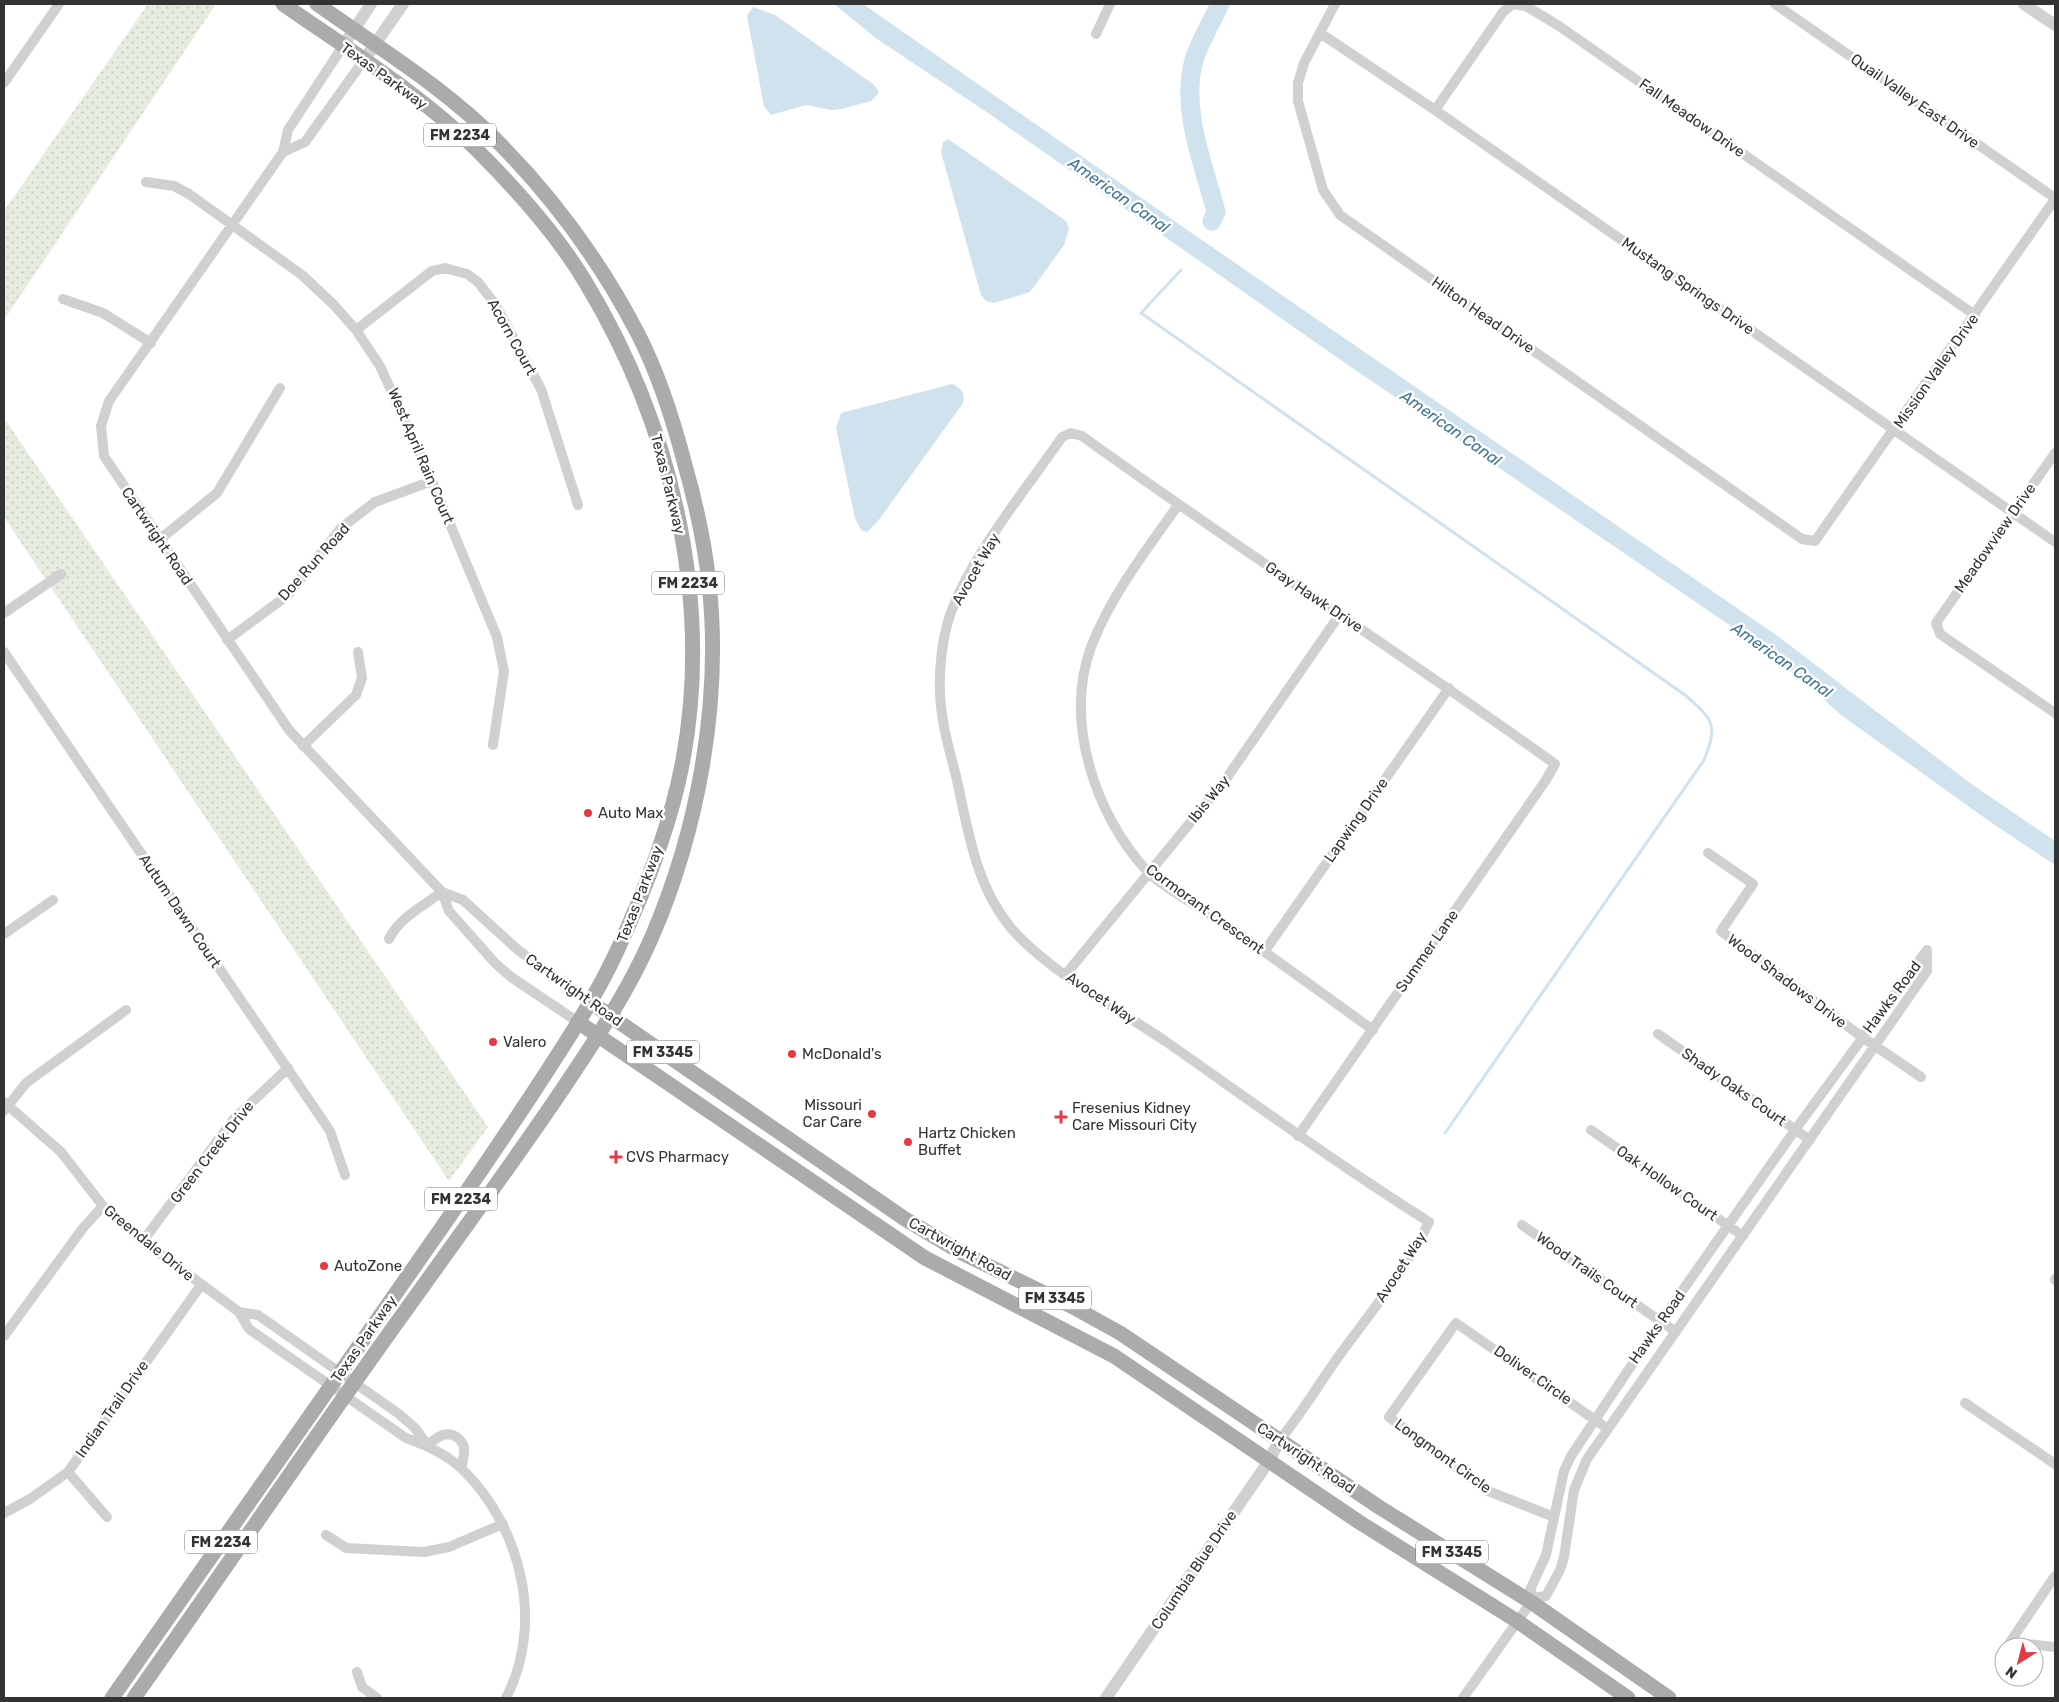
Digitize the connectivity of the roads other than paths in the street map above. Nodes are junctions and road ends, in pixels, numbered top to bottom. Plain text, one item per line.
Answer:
1 (59, 4) edge
2 (283, 4) edge
3 (317, 4) edge
4 (371, 4) edge
5 (403, 4) edge
6 (1110, 4) edge
7 (1335, 4) edge
8 (1775, 4) edge
9 (2024, 4) edge
10 (2055, 25) edge
11 (354, 30) junction
12 (1320, 33) junction
13 (1096, 34) dead end
14 (375, 44) junction
15 (343, 46) junction
16 (364, 60) junction
17 (4, 83) edge
18 (1435, 110) junction
19 (283, 152) junction
20 (146, 182) dead end
21 (2055, 198) edge
22 (233, 224) junction
23 (63, 299) dead end
24 (1976, 316) junction
25 (356, 330) junction
26 (151, 342) junction
27 (280, 388) dead end
28 (1894, 430) junction
29 (1071, 433) joint
30 (2055, 453) edge
31 (432, 481) junction
32 (578, 505) dead end
33 (1178, 505) junction
34 (2012, 512) junction
35 (159, 540) junction
36 (1815, 542) joint
37 (2055, 542) edge
38 (61, 574) dead end
39 (4, 613) edge
40 (1340, 614) junction
41 (228, 640) junction
42 (4, 652) edge
43 (358, 652) dead end
44 (1448, 688) junction
45 (2055, 713) edge
46 (493, 745) dead end
47 (303, 746) junction
48 (1555, 764) joint
49 (1708, 853) dead end
50 (1149, 873) junction
51 (442, 892) junction
52 (53, 900) dead end
53 (4, 934) edge
54 (389, 939) dead end
55 (1264, 952) junction
56 (1066, 974) junction
57 (590, 1002) junction
58 (126, 1010) dead end
59 (611, 1016) junction
60 (578, 1022) junction
61 (1373, 1030) junction
62 (1658, 1034) dead end
63 (598, 1036) junction
64 (1862, 1036) junction
65 (1876, 1046) junction
66 (288, 1068) junction
67 (1921, 1077) dead end
68 (5, 1106) edge
69 (1591, 1130) dead end
70 (1795, 1130) junction
71 (1298, 1136) junction
72 (1810, 1140) junction
73 (793, 1142) junction
74 (781, 1161) junction
75 (345, 1175) dead end
76 (103, 1206) junction
77 (905, 1219) junction
78 (1522, 1225) dead end
79 (1728, 1226) junction
80 (1743, 1236) junction
81 (894, 1238) junction
82 (143, 1241) junction
83 (201, 1285) junction
84 (1073, 1307) junction
85 (239, 1312) junction
86 (1661, 1321) junction
87 (1456, 1322) joint
88 (1063, 1328) junction
89 (1676, 1332) junction
90 (4, 1336) edge
91 (340, 1373) junction
92 (354, 1383) junction
93 (331, 1387) junction
94 (345, 1397) junction
95 (1965, 1403) dead end
96 (1594, 1418) junction
97 (1608, 1429) junction
98 (1279, 1441) junction
99 (427, 1446) junction
100 (1269, 1461) junction
101 (2055, 1464) edge
102 (462, 1468) junction
103 (68, 1472) junction
104 (4, 1513) edge
105 (107, 1517) dead end
106 (1554, 1517) junction
107 (503, 1524) junction
108 (326, 1535) dead end
109 (2055, 1576) edge
110 (1532, 1600) junction
111 (1517, 1621) junction
112 (2055, 1647) edge
113 (356, 1672) dead end
114 (112, 1698) edge
115 (134, 1698) edge
116 (377, 1698) edge
117 (506, 1698) edge
118 (1106, 1698) edge
119 (1463, 1698) edge
120 (1628, 1698) edge
121 (1669, 1698) edge

1 - 17 street
2 - 15 main road, Texas Parkway / FM 2234
3 - 11 main road, Texas Parkway / FM 2234
4 - 11 street
5 - 14 street
6 - 13 street
7 - 12 street, Hilton Head Drive
8 - 21 street, Quail Valley East Drive
9 - 10 street
11 - 14 main road, Texas Parkway / FM 2234
11 - 15 street
12 - 18 street, Mustang Springs Drive
12 - 36 street, Hilton Head Drive
14 - 16 street
14 - 59 main road, Texas Parkway / FM 2234
15 - 16 main road, Texas Parkway / FM 2234
15 - 19 street, Cartwright Road
16 - 19 street, Cartwright Road
16 - 57 main road, Texas Parkway / FM 2234
18 - 24 street, Fall Meadow Drive
18 - 28 street, Mustang Springs Drive
19 - 22 street, Cartwright Road
20 - 22 street, West April Rain Court
21 - 24 street, Mission Valley Drive
22 - 25 street, West April Rain Court
22 - 26 street, Cartwright Road
23 - 26 street
24 - 28 street, Mission Valley Drive
25 - 31 street, West April Rain Court
25 - 32 street, Acorn Court
26 - 35 street, Cartwright Road
27 - 35 street
28 - 34 street, Mustang Springs Drive
28 - 36 street, Mission Valley Drive
29 - 33 street, Gray Hawk Drive
29 - 56 street, Avocet Way
30 - 34 street, Meadowview Drive
31 - 41 street, Doe Run Road
31 - 46 street, West April Rain Court
33 - 40 street, Gray Hawk Drive
33 - 50 street, Cormorant Crescent
34 - 37 street, Mustang Springs Drive
34 - 45 street, Meadowview Drive
35 - 41 street, Cartwright Road
38 - 39 street
40 - 44 street, Gray Hawk Drive
40 - 50 street, Ibis Way
41 - 47 street, Cartwright Road
42 - 66 street, Autum Dawn Court
43 - 47 street
44 - 48 street, Gray Hawk Drive
44 - 55 street, Lapwing Drive
47 - 51 street, Cartwright Road
48 - 61 street, Summer Lane
49 - 64 street, Wood Shadows Drive
50 - 55 street, Cormorant Crescent
50 - 56 street, Ibis Way
51 - 54 street
51 - 57 street, Cartwright Road
51 - 60 street, Cartwright Road
52 - 53 street
55 - 61 street, Cormorant Crescent
56 - 71 street, Avocet Way
57 - 59 main road, Cartwright Road
57 - 60 main road, Texas Parkway / FM 2234
58 - 68 street
59 - 63 main road, Texas Parkway / FM 2234
59 - 73 main road, Cartwright Road / FM 3345
60 - 63 main road, Cartwright Road
60 - 91 main road, Texas Parkway / FM 2234
61 - 71 street, Summer Lane
62 - 70 street, Shady Oaks Court
63 - 74 main road, Cartwright Road / FM 3345
63 - 92 main road, Texas Parkway / FM 2234
64 - 65 street, Wood Shadows Drive
64 - 65 street, Hawks Road
64 - 70 street, Hawks Road
65 - 67 street, Wood Shadows Drive
65 - 72 street, Hawks Road
66 - 75 street, Autum Dawn Court
66 - 82 street, Green Creek Drive
68 - 76 street, Greendale Drive
69 - 79 street, Oak Hollow Court
70 - 72 street, Shady Oaks Court
70 - 79 street, Hawks Road
71 - 98 street, Avocet Way
72 - 80 street, Hawks Road
73 - 74 main road
73 - 77 main road, Cartwright Road / FM 3345
74 - 81 main road, Cartwright Road / FM 3345
76 - 82 street, Greendale Drive
76 - 90 street
77 - 81 main road
77 - 84 main road, Cartwright Road / FM 3345
78 - 86 street, Wood Trails Court
79 - 80 street, Oak Hollow Court
79 - 86 street, Hawks Road
80 - 89 street, Hawks Road
81 - 88 main road, Cartwright Road / FM 3345
82 - 83 street, Greendale Drive
83 - 85 street, Greendale Drive
83 - 103 street, Indian Trail Drive
84 - 88 main road
84 - 98 main road, Cartwright Road / FM 3345
85 - 91 street, Greendale Drive
85 - 93 street, Greendale Drive
86 - 89 street, Wood Trails Court
86 - 96 street, Hawks Road
87 - 96 street, Doliver Circle
87 - 106 street, Longmont Circle
88 - 100 main road, Cartwright Road / FM 3345
89 - 97 street, Hawks Road
91 - 92 street, Greendale Drive
91 - 93 main road, Texas Parkway / FM 2234
92 - 94 main road, Texas Parkway / FM 2234
92 - 99 street, Greendale Drive
93 - 94 street, Greendale Drive
93 - 114 main road, Texas Parkway / FM 2234
94 - 99 street, Greendale Drive
94 - 115 main road, Texas Parkway / FM 2234
95 - 101 street
96 - 97 street, Doliver Circle
96 - 106 street, Hawks Road
97 - 110 street, Hawks Road
98 - 100 street, Columbia Blue Drive
98 - 110 main road, Cartwright Road / FM 3345
99 - 102 street
99 - 102 street
100 - 111 main road, Cartwright Road / FM 3345
100 - 118 street, Columbia Blue Drive
102 - 107 street
103 - 104 street, Indian Trail Drive
103 - 105 street
106 - 110 street, Hawks Road
107 - 108 street
107 - 117 street
109 - 112 street
110 - 111 street, Hawks Road
110 - 121 main road, Cartwright Road / FM 3345
111 - 119 street, Hawks Road
111 - 120 main road, Cartwright Road / FM 3345
113 - 116 street

